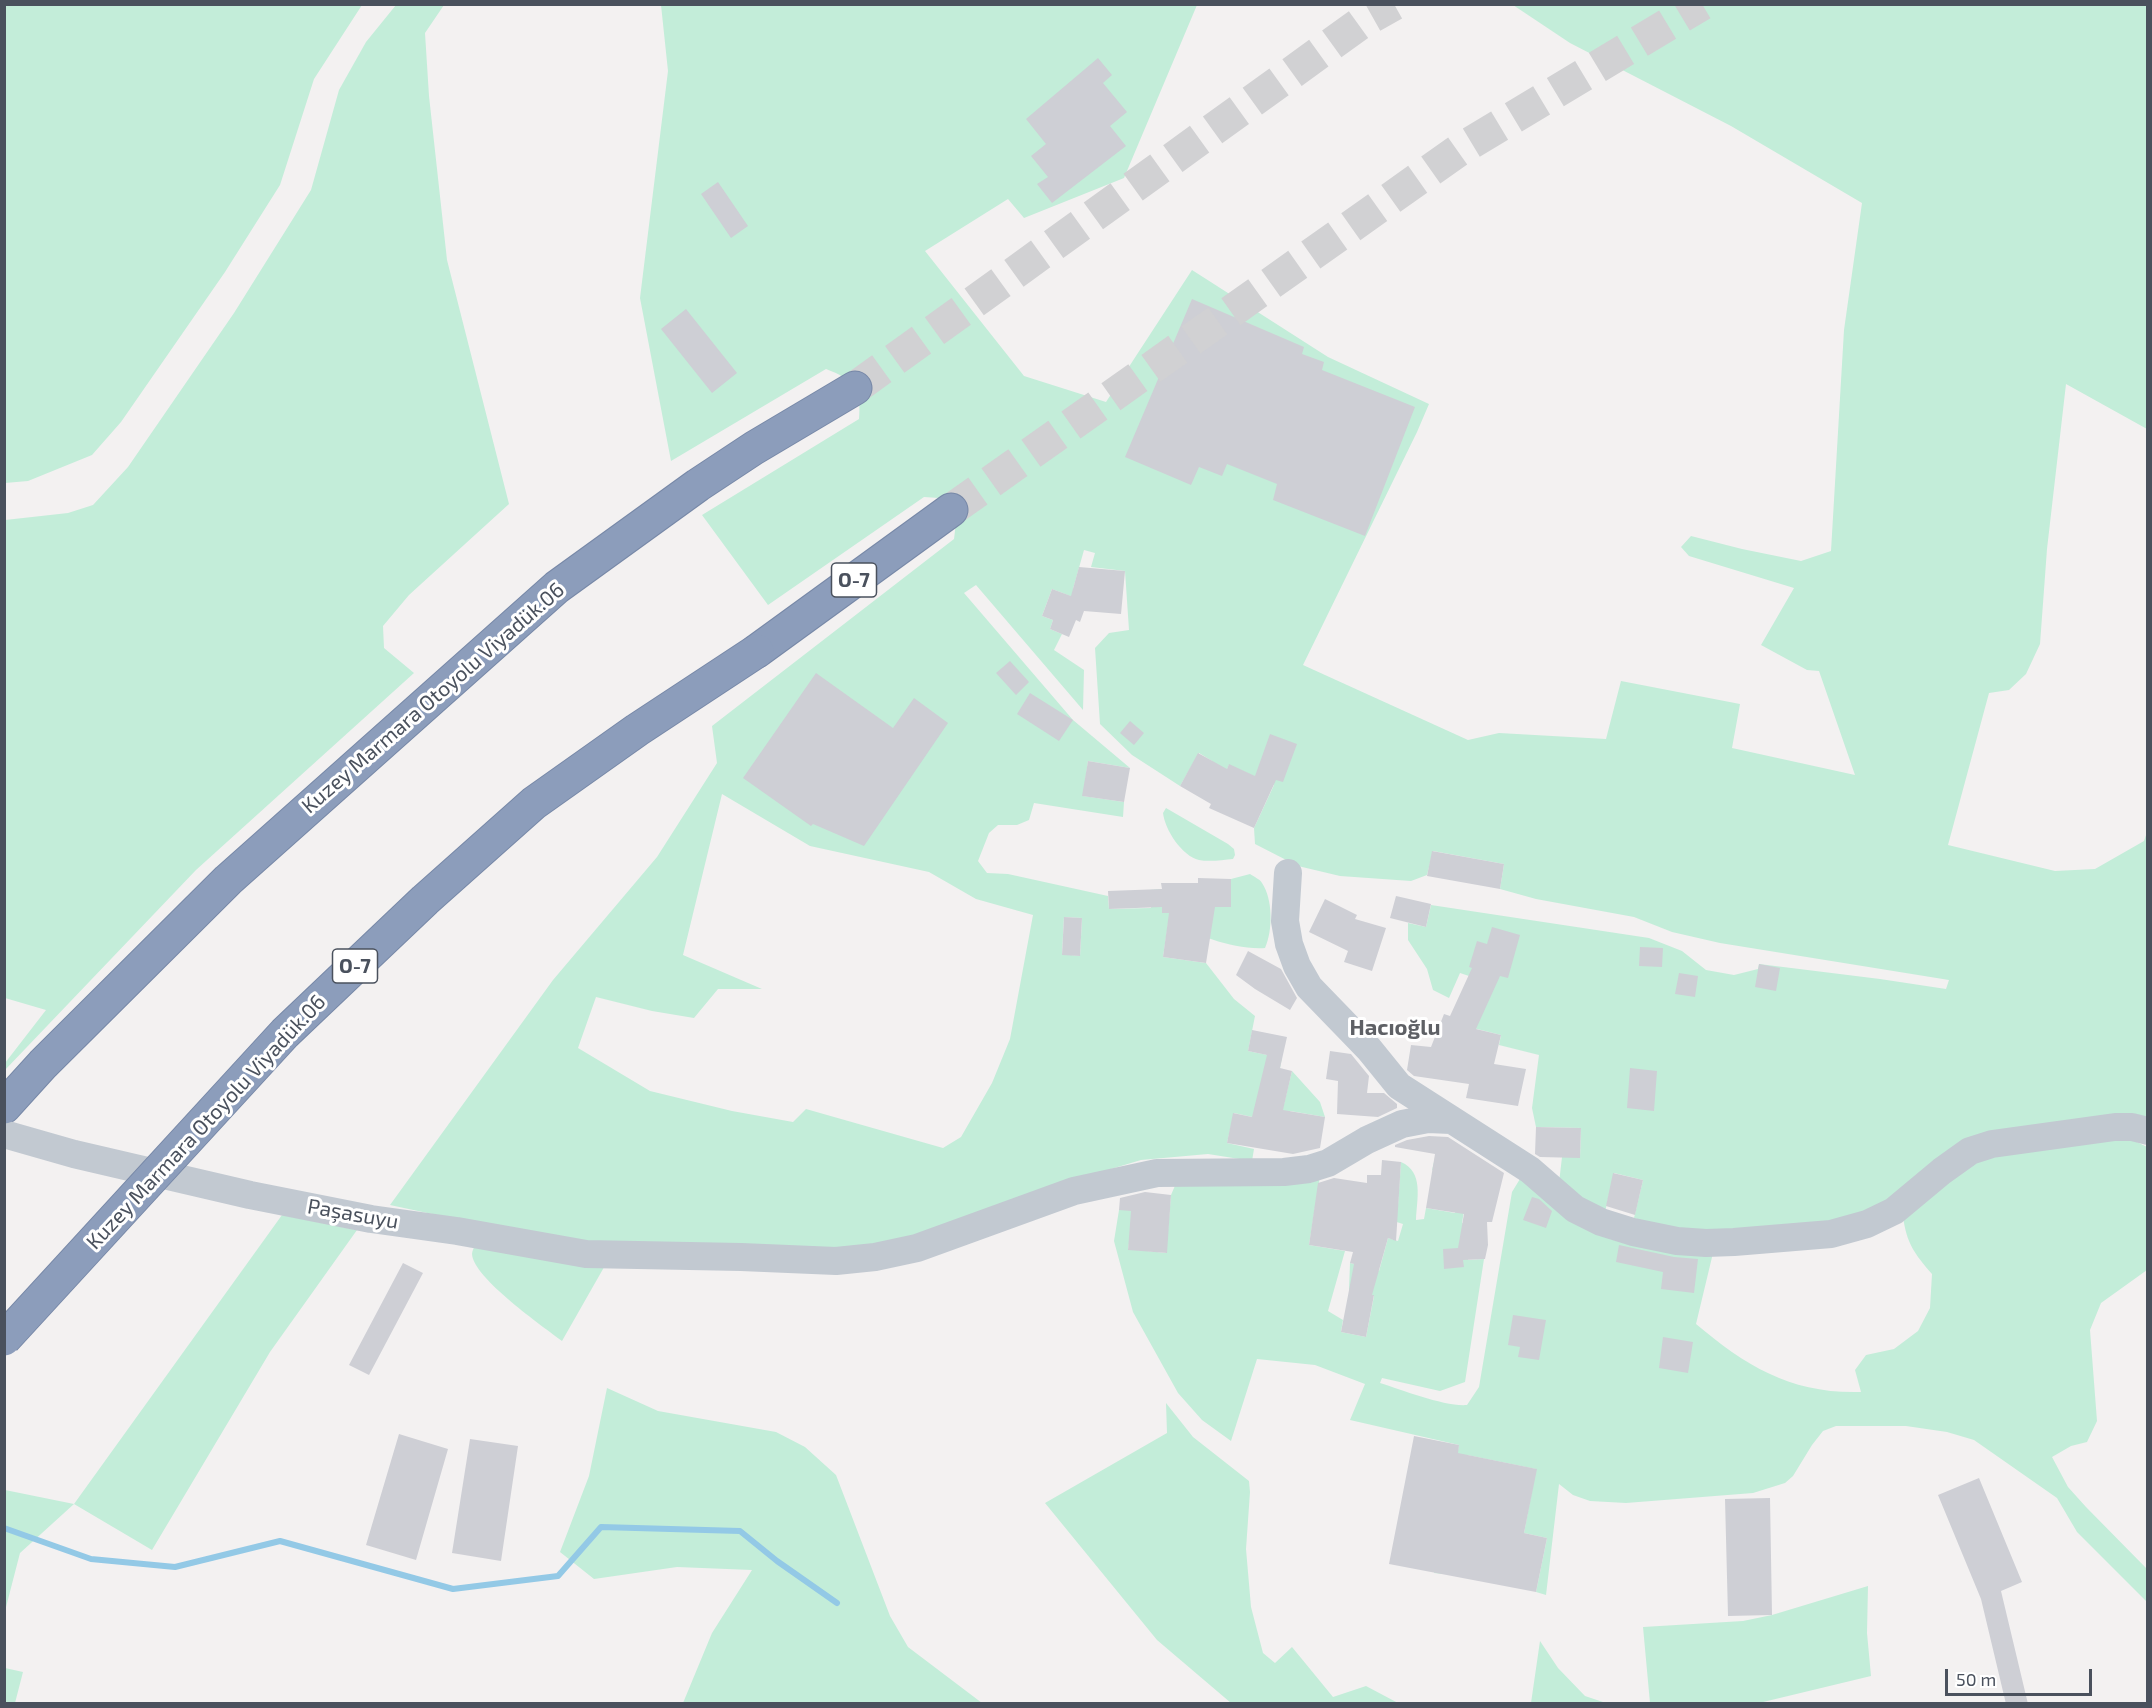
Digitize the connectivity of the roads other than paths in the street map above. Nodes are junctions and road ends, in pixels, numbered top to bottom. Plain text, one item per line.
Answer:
1 (855, 388) tunnel mouth
2 (951, 510) tunnel mouth
3 (1288, 873) dead end
4 (4, 1107) edge
5 (1451, 1120) junction
6 (2148, 1131) edge
7 (4, 1134) edge
8 (4, 1339) edge

1 - 4 highway, Kuzey Marmara Otoyolu Viyadük.06
2 - 8 highway, Kuzey Marmara Otoyolu Viyadük.06 / O-7, bridge
3 - 5 street
5 - 6 street
5 - 7 street, Paşasuyu

